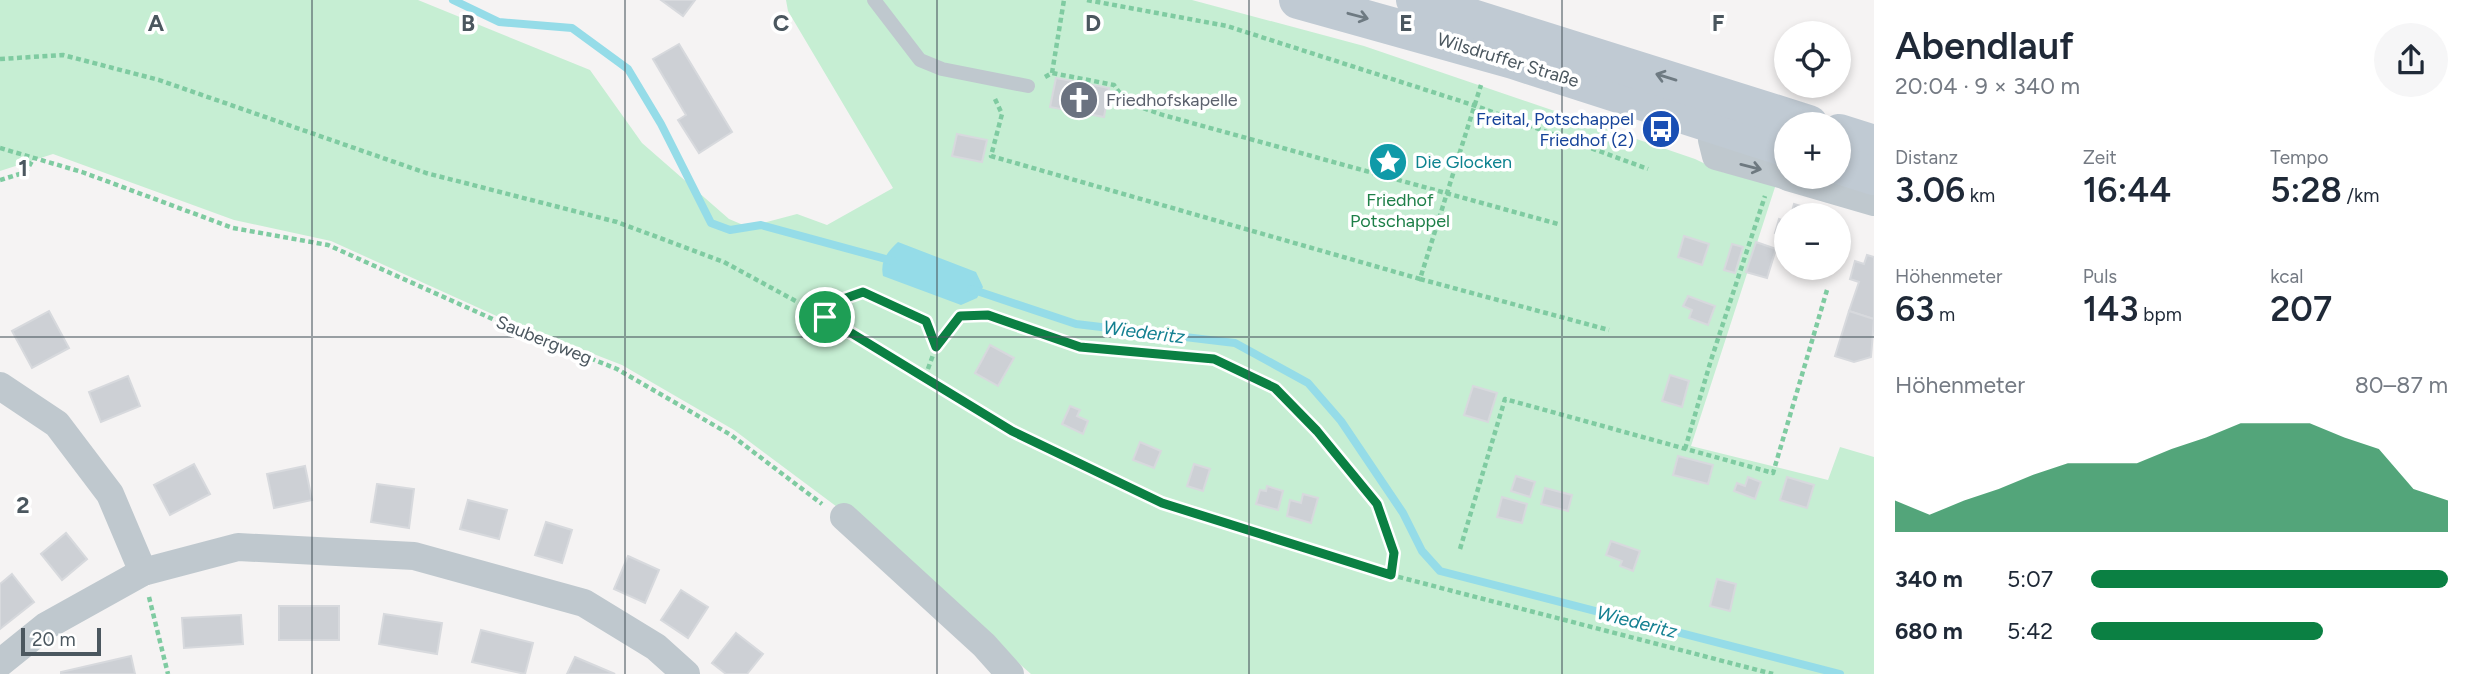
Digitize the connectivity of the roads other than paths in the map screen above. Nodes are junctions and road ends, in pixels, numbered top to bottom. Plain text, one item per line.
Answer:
1 (874, 0) edge
2 (1298, 0) edge
3 (1415, 0) edge
4 (1028, 86) road end
5 (1723, 113) junction
6 (1774, 120) edge
7 (1851, 137) edge
8 (1774, 141) edge
9 (1874, 144) edge
10 (1851, 169) edge
11 (1874, 176) edge
12 (1774, 179) edge
13 (1814, 189) edge
14 (1874, 202) edge
15 (0, 386) edge
16 (844, 517) road end
17 (143, 572) junction
18 (0, 663) edge
19 (686, 674) edge
20 (1010, 674) edge

1 - 4 lane
2 -> 5 main road, Wilsdruffer Straße
5 -> 3 main road, Wilsdruffer Straße
5 - 6 main road, Wilsdruffer Straße
5 - 8 main road, Wilsdruffer Straße
5 -> 12 street
7 - 9 main road
10 - 11 main road
13 - 14 street
15 - 17 street
16 - 20 street
17 - 18 street
17 - 19 street

